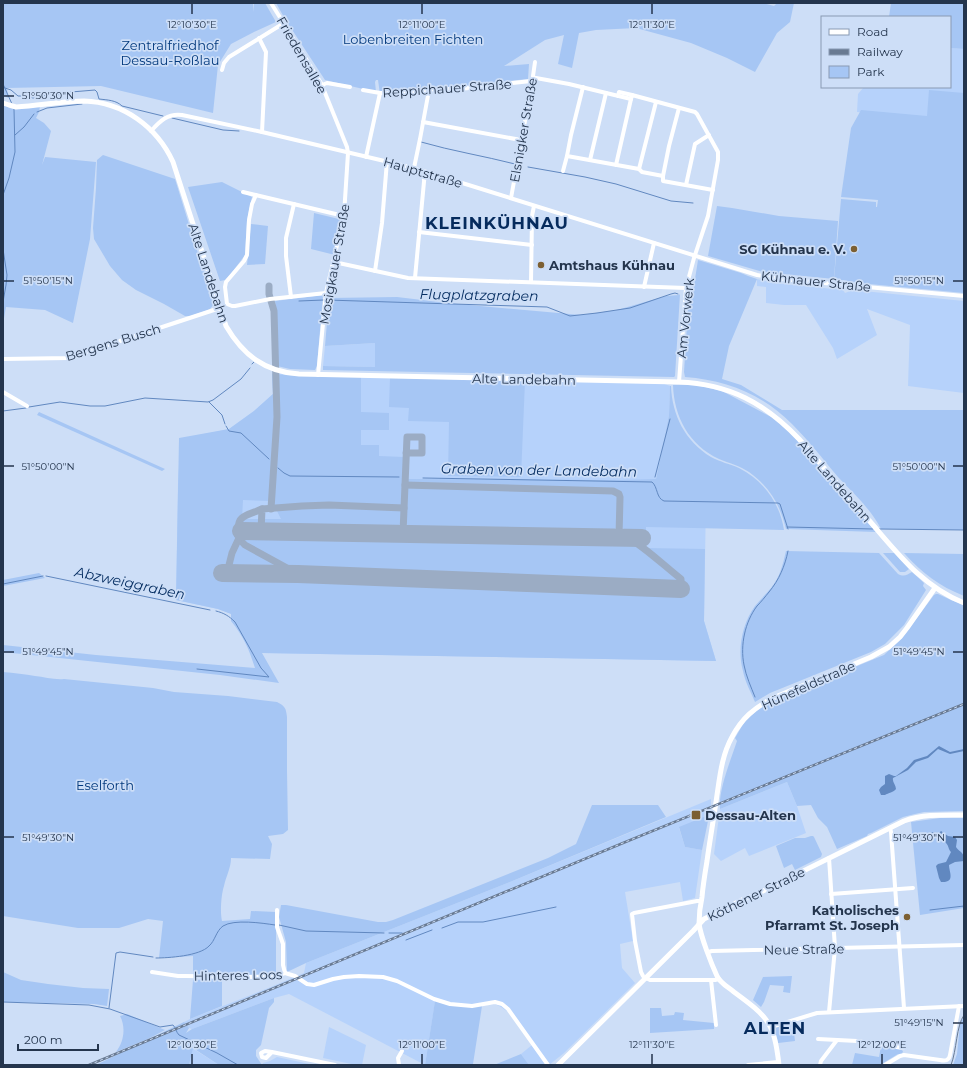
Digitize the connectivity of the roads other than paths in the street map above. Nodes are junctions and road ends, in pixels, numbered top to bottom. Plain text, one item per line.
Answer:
1 (272, 3) edge
2 (284, 23) junction
3 (259, 38) junction
4 (535, 62) dead end
5 (222, 70) dead end
6 (532, 80) junction
7 (322, 85) junction
8 (350, 87) dead end
9 (583, 88) junction
10 (363, 90) dead end
11 (429, 90) junction
12 (380, 93) junction
13 (606, 93) junction
14 (631, 98) junction
15 (656, 102) junction
16 (3, 103) edge
17 (679, 108) junction
18 (423, 122) junction
19 (151, 131) junction
20 (262, 132) junction
21 (709, 135) junction
22 (522, 140) junction
23 (348, 153) junction
24 (366, 156) junction
25 (567, 156) junction
26 (590, 160) junction
27 (387, 161) junction
28 (616, 165) junction
29 (414, 168) junction
30 (639, 169) junction
31 (425, 171) junction
32 (563, 171) dead end
33 (663, 176) junction
34 (686, 185) junction
35 (713, 190) junction
36 (243, 192) dead end
37 (256, 195) junction
38 (511, 198) junction
39 (294, 204) junction
40 (534, 206) junction
41 (344, 216) junction
42 (419, 232) junction
43 (654, 243) junction
44 (532, 245) junction
45 (694, 256) junction
46 (334, 262) junction
47 (375, 271) junction
48 (415, 278) junction
49 (531, 282) junction
50 (644, 287) junction
51 (686, 288) junction
52 (964, 296) edge
53 (291, 297) junction
54 (325, 298) junction
55 (220, 308) junction
56 (3, 359) edge
57 (318, 375) junction
58 (679, 382) junction
59 (3, 392) edge
60 (27, 406) dead end
61 (935, 588) junction
62 (964, 603) edge
63 (964, 815) edge
64 (890, 828) junction
65 (829, 858) junction
66 (913, 888) dead end
67 (895, 889) junction
68 (831, 894) junction
69 (701, 901) junction
70 (700, 907) junction
71 (277, 910) dead end
72 (712, 915) junction
73 (699, 923) junction
74 (964, 945) edge
75 (900, 946) junction
76 (835, 948) junction
77 (708, 952) junction
78 (152, 972) dead end
79 (285, 973) junction
80 (645, 978) junction
81 (719, 979) junction
82 (711, 980) junction
83 (958, 1006) junction
84 (964, 1006) edge
85 (904, 1008) junction
86 (829, 1012) junction
87 (716, 1026) dead end
88 (771, 1026) junction
89 (818, 1039) dead end
90 (837, 1040) junction
91 (904, 1048) dead end
92 (402, 1051) dead end
93 (272, 1052) dead end
94 (932, 1059) junction
95 (779, 1063) edge
96 (335, 1065) edge
97 (399, 1065) edge
98 (548, 1065) edge
99 (558, 1065) edge
100 (748, 1065) edge
101 (820, 1065) edge
102 (885, 1065) edge
103 (932, 1065) edge

1 - 2 street, Friedensallee
2 - 3 street
2 - 7 street, Friedensallee
3 - 5 street
3 - 20 street
4 - 6 street, Elsnigker Straße
6 - 9 street, Reppichauer Straße
6 - 11 street, Reppichauer Straße
6 - 22 street, Elsnigker Straße
7 - 8 street
7 - 23 street, Friedensallee
9 - 13 street, Reppichauer Straße
9 - 25 street
10 - 12 street, Reppichauer Straße
11 - 12 street, Reppichauer Straße
11 - 18 street
12 - 24 street
13 - 14 street, Reppichauer Straße
13 - 26 street
14 - 15 street, Reppichauer Straße
14 - 28 street
15 - 17 street, Reppichauer Straße
15 - 30 street
16 - 19 main road, Alte Landebahn
17 - 21 street, Am Vorwerk
17 - 33 street
18 - 22 street
18 - 29 street
19 - 20 street, Hauptstraße
19 - 55 main road, Alte Landebahn
20 - 23 street, Hauptstraße
21 - 34 street
21 - 35 street, Am Vorwerk
22 - 38 street, Elsnigker Straße
23 - 24 street, Hauptstraße
23 - 41 street, Mosigkauer Straße
24 - 27 street, Hauptstraße
25 - 26 street
25 - 32 street
26 - 28 street
27 - 29 street, Hauptstraße
27 - 47 street
28 - 30 street
29 - 31 street, Hauptstraße
30 - 33 street
31 - 38 street, Hauptstraße
31 - 42 street
33 - 34 street
34 - 35 street
35 - 45 street, Am Vorwerk
36 - 37 street
37 - 39 street
37 - 53 street
38 - 40 street, Hauptstraße
39 - 41 street
39 - 53 street
40 - 43 street, Hauptstraße
40 - 44 street
41 - 46 street, Mosigkauer Straße
42 - 44 street
42 - 48 street
43 - 45 street, Hauptstraße
43 - 50 street
44 - 49 street
45 - 51 street, Am Vorwerk
45 - 52 street, Kühnauer Straße
46 - 47 street
46 - 54 street, Mosigkauer Straße
47 - 48 street
48 - 49 street
49 - 50 street
50 - 51 street
51 - 58 street, Am Vorwerk
53 - 54 street
54 - 57 street, Mosigkauer Straße
55 - 56 street, Bergens Busch
55 - 57 main road, Alte Landebahn
57 - 58 main road, Alte Landebahn
58 - 61 main road, Alte Landebahn
59 - 60 street
61 - 62 main road, Alte Landebahn
61 - 69 main road, Hünefeldstraße
63 - 64 main road, Köthener Straße
64 - 65 main road, Köthener Straße
64 - 67 street
65 - 68 street
65 - 72 main road, Köthener Straße
66 - 67 street
67 - 68 street
67 - 75 street
68 - 76 street
69 - 70 main road, Hünefeldstraße
69 - 80 street
70 - 72 main road
70 - 73 main road, Hünefeldstraße
71 - 79 street
72 - 73 main road, Köthener Straße
73 - 77 main road, Hünefeldstraße
73 - 80 main road, Köthener Straße
74 - 75 street, Neue Straße
75 - 76 street, Neue Straße
75 - 85 street
76 - 77 street, Neue Straße
76 - 86 street
77 - 81 main road, Hünefeldstraße
78 - 79 street, Hinteres Loos
79 - 98 street, Hinteres Loos
80 - 82 street
80 - 99 main road, Köthener Straße
81 - 82 street
81 - 88 main road
82 - 87 street
83 - 84 street
83 - 85 street
83 - 94 street
85 - 86 street
86 - 88 street
88 - 95 main road
89 - 90 street
90 - 91 street
90 - 101 street
92 - 97 street
93 - 96 street
94 - 102 street
94 - 103 street
95 - 100 street

